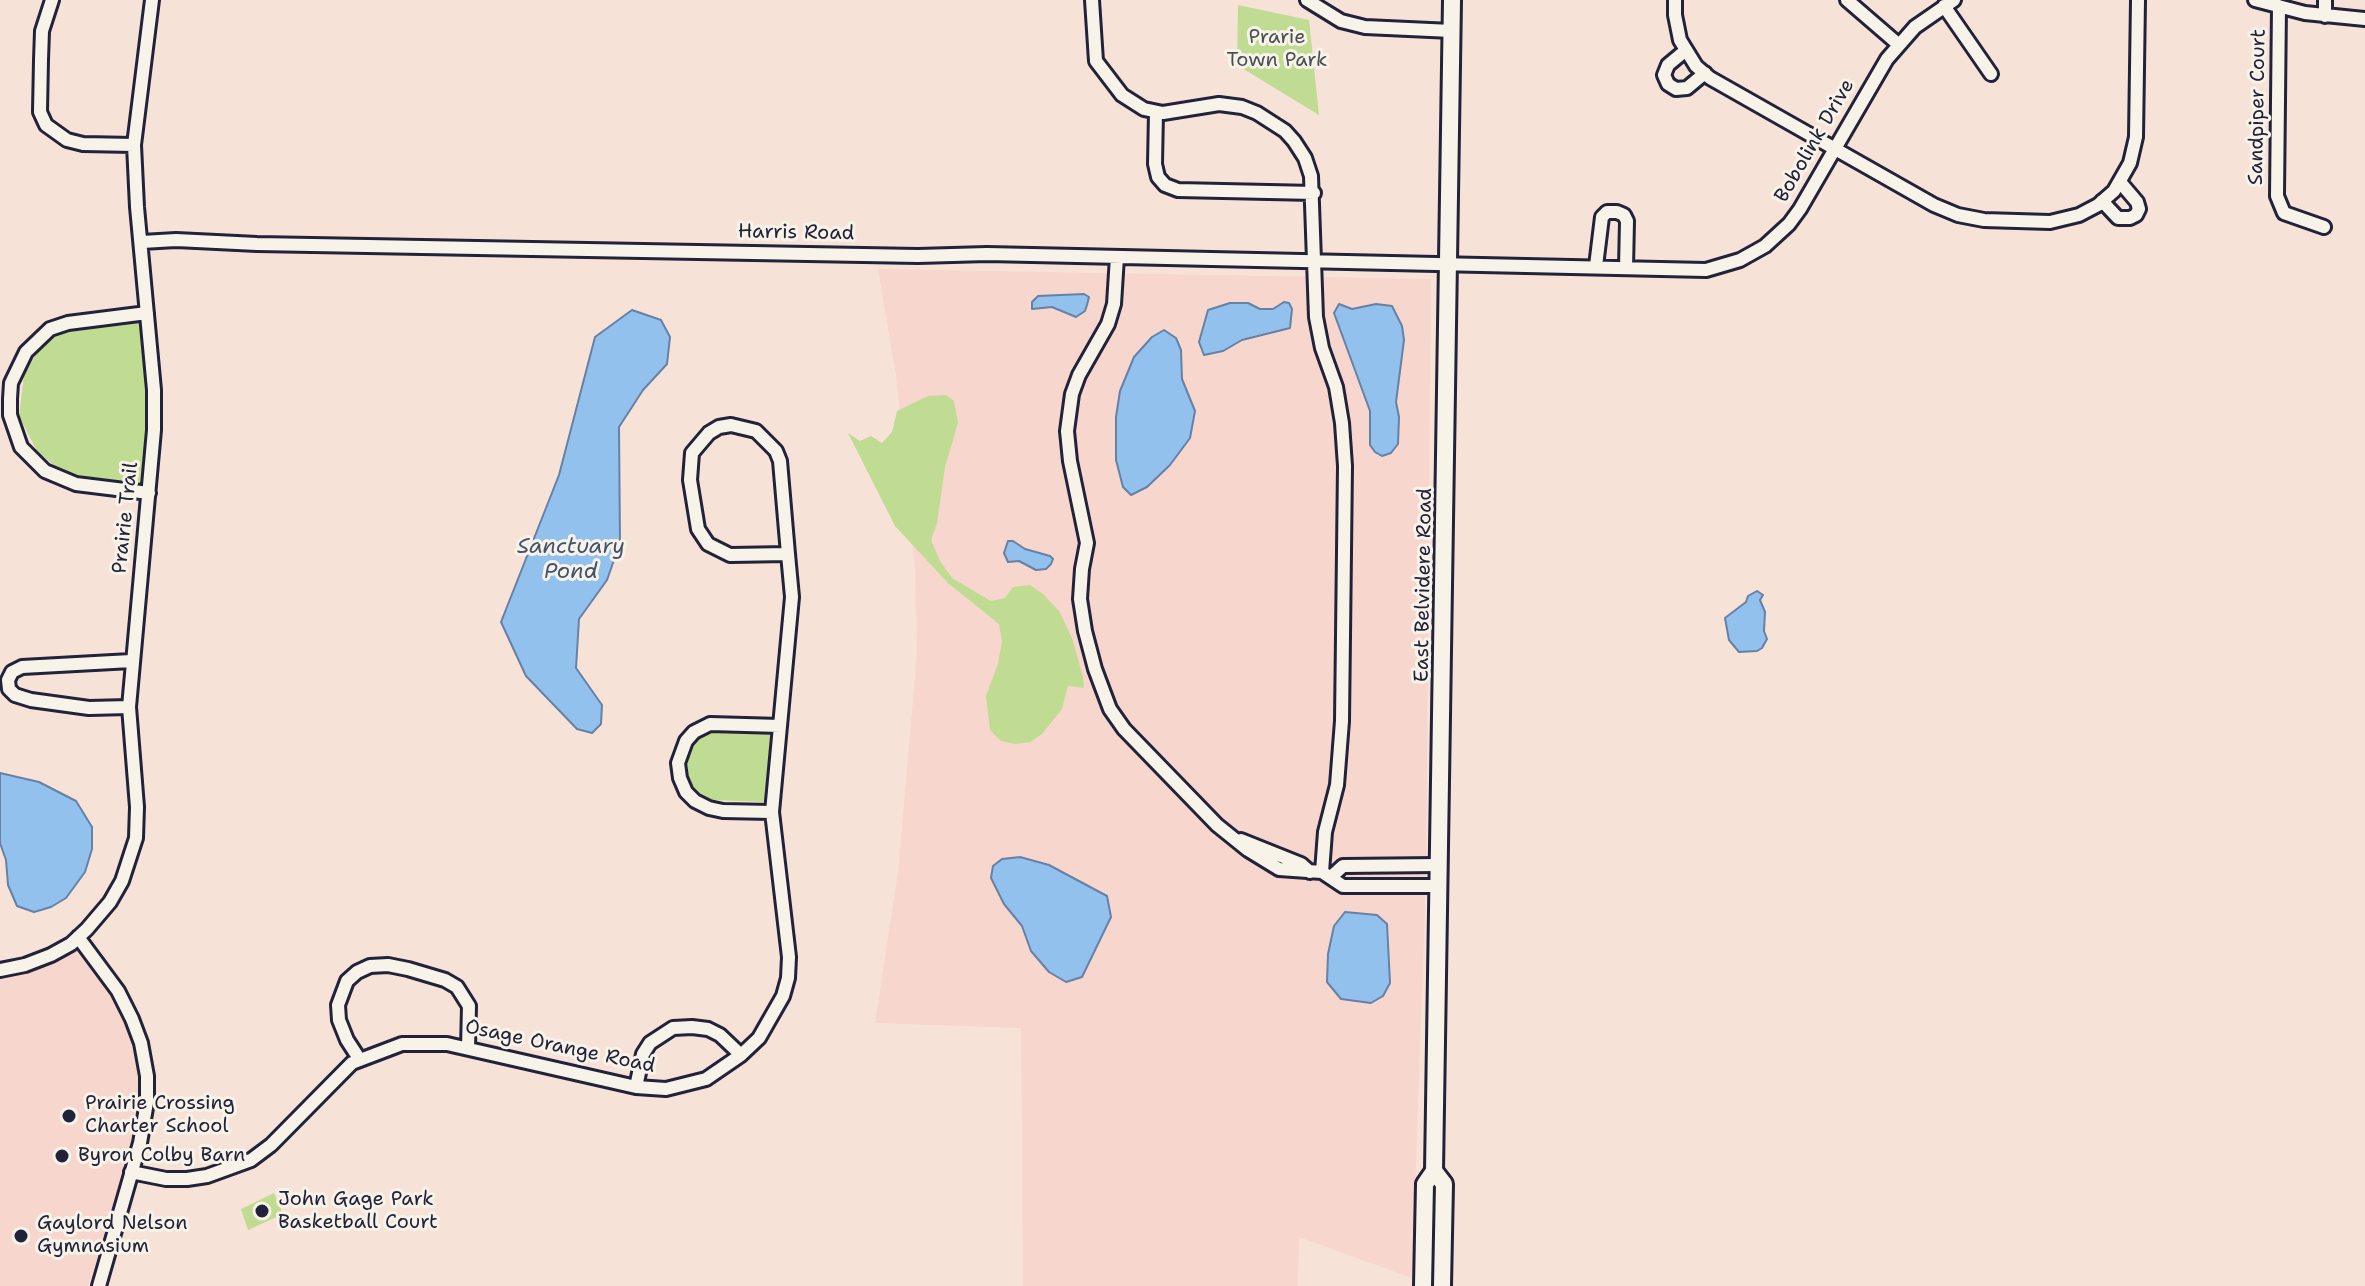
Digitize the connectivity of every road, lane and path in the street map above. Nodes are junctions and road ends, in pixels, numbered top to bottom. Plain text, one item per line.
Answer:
1 (52, 0) edge
2 (152, 0) edge
3 (1092, 0) edge
4 (1307, 0) edge
5 (1452, 0) edge
6 (1675, 0) edge
7 (1847, 0) edge
8 (2138, 0) edge
9 (2255, 0) edge
10 (2325, 0) edge
11 (1949, 3) edge
12 (2279, 6) junction
13 (2325, 16) junction
14 (2365, 19) edge
15 (1452, 31) junction
16 (1898, 44) junction
17 (1686, 50) junction
18 (1705, 73) junction
19 (1991, 74) dead end
20 (1156, 112) junction
21 (134, 145) junction
22 (1835, 148) junction
23 (2120, 182) junction
24 (1314, 193) junction
25 (2102, 201) junction
26 (2324, 227) dead end
27 (142, 242) junction
28 (1117, 257) junction
29 (1313, 260) junction
30 (1449, 264) junction
31 (1596, 266) junction
32 (1626, 268) junction
33 (147, 313) junction
34 (149, 493) junction
35 (788, 554) junction
36 (131, 661) junction
37 (129, 707) junction
38 (780, 726) junction
39 (772, 812) junction
40 (1439, 865) junction
41 (1321, 874) junction
42 (1439, 886) junction
43 (78, 937) junction
44 (0, 970) edge
45 (468, 1048) junction
46 (741, 1055) junction
47 (360, 1060) junction
48 (636, 1087) junction
49 (1434, 1171) junction
50 (131, 1172) junction
51 (99, 1286) edge
52 (1423, 1286) edge
53 (1442, 1286) edge

1 - 21 street
2 - 21 street, Prairie Trail
3 - 20 street
4 - 15 street
5 - 15 main road, East Belvidere Road
6 - 17 street
7 - 16 street
8 - 23 street
9 - 12 street
10 - 13 street
11 - 16 street, Bobolink Drive
11 - 19 street
12 - 13 street
12 - 26 street, Sandpiper Court
13 - 14 street
15 - 30 main road, East Belvidere Road
16 - 22 street, Bobolink Drive
17 - 18 street
17 - 18 street
18 - 22 street
20 - 24 street
20 - 24 street
21 - 27 street, Prairie Trail
22 - 25 street
22 - 32 street, Bobolink Drive
23 - 25 street
23 - 25 street
24 - 29 street
27 - 28 street, Harris Road
27 - 33 street, Prairie Trail
28 - 29 street, Harris Road
28 - 41 street
29 - 30 street, Harris Road
29 - 41 street
30 - 31 street, Bobolink Drive
30 - 40 main road, East Belvidere Road
31 - 32 street, Bobolink Drive
31 - 32 street
33 - 34 street, Prairie Trail
33 - 34 street
34 - 36 street, Prairie Trail
35 - 35 street, Osage Orange Road
35 - 38 street, Osage Orange Road
36 - 37 street, Prairie Trail
36 - 37 street
37 - 43 street, Prairie Trail
38 - 39 street, Osage Orange Road
38 - 39 street
39 - 46 street, Osage Orange Road
40 - 41 street
40 - 42 main road, East Belvidere Road
41 - 42 street
42 - 49 main road, East Belvidere Road
43 - 44 street, Prairie Trail
43 - 50 street
45 - 47 street, Osage Orange Road
45 - 47 street
45 - 48 street, Osage Orange Road
46 - 48 street, Osage Orange Road
46 - 48 street
47 - 50 street, Osage Orange Road
49 - 52 main road, East Belvidere Road
49 - 53 main road, East Belvidere Road
50 - 51 street

